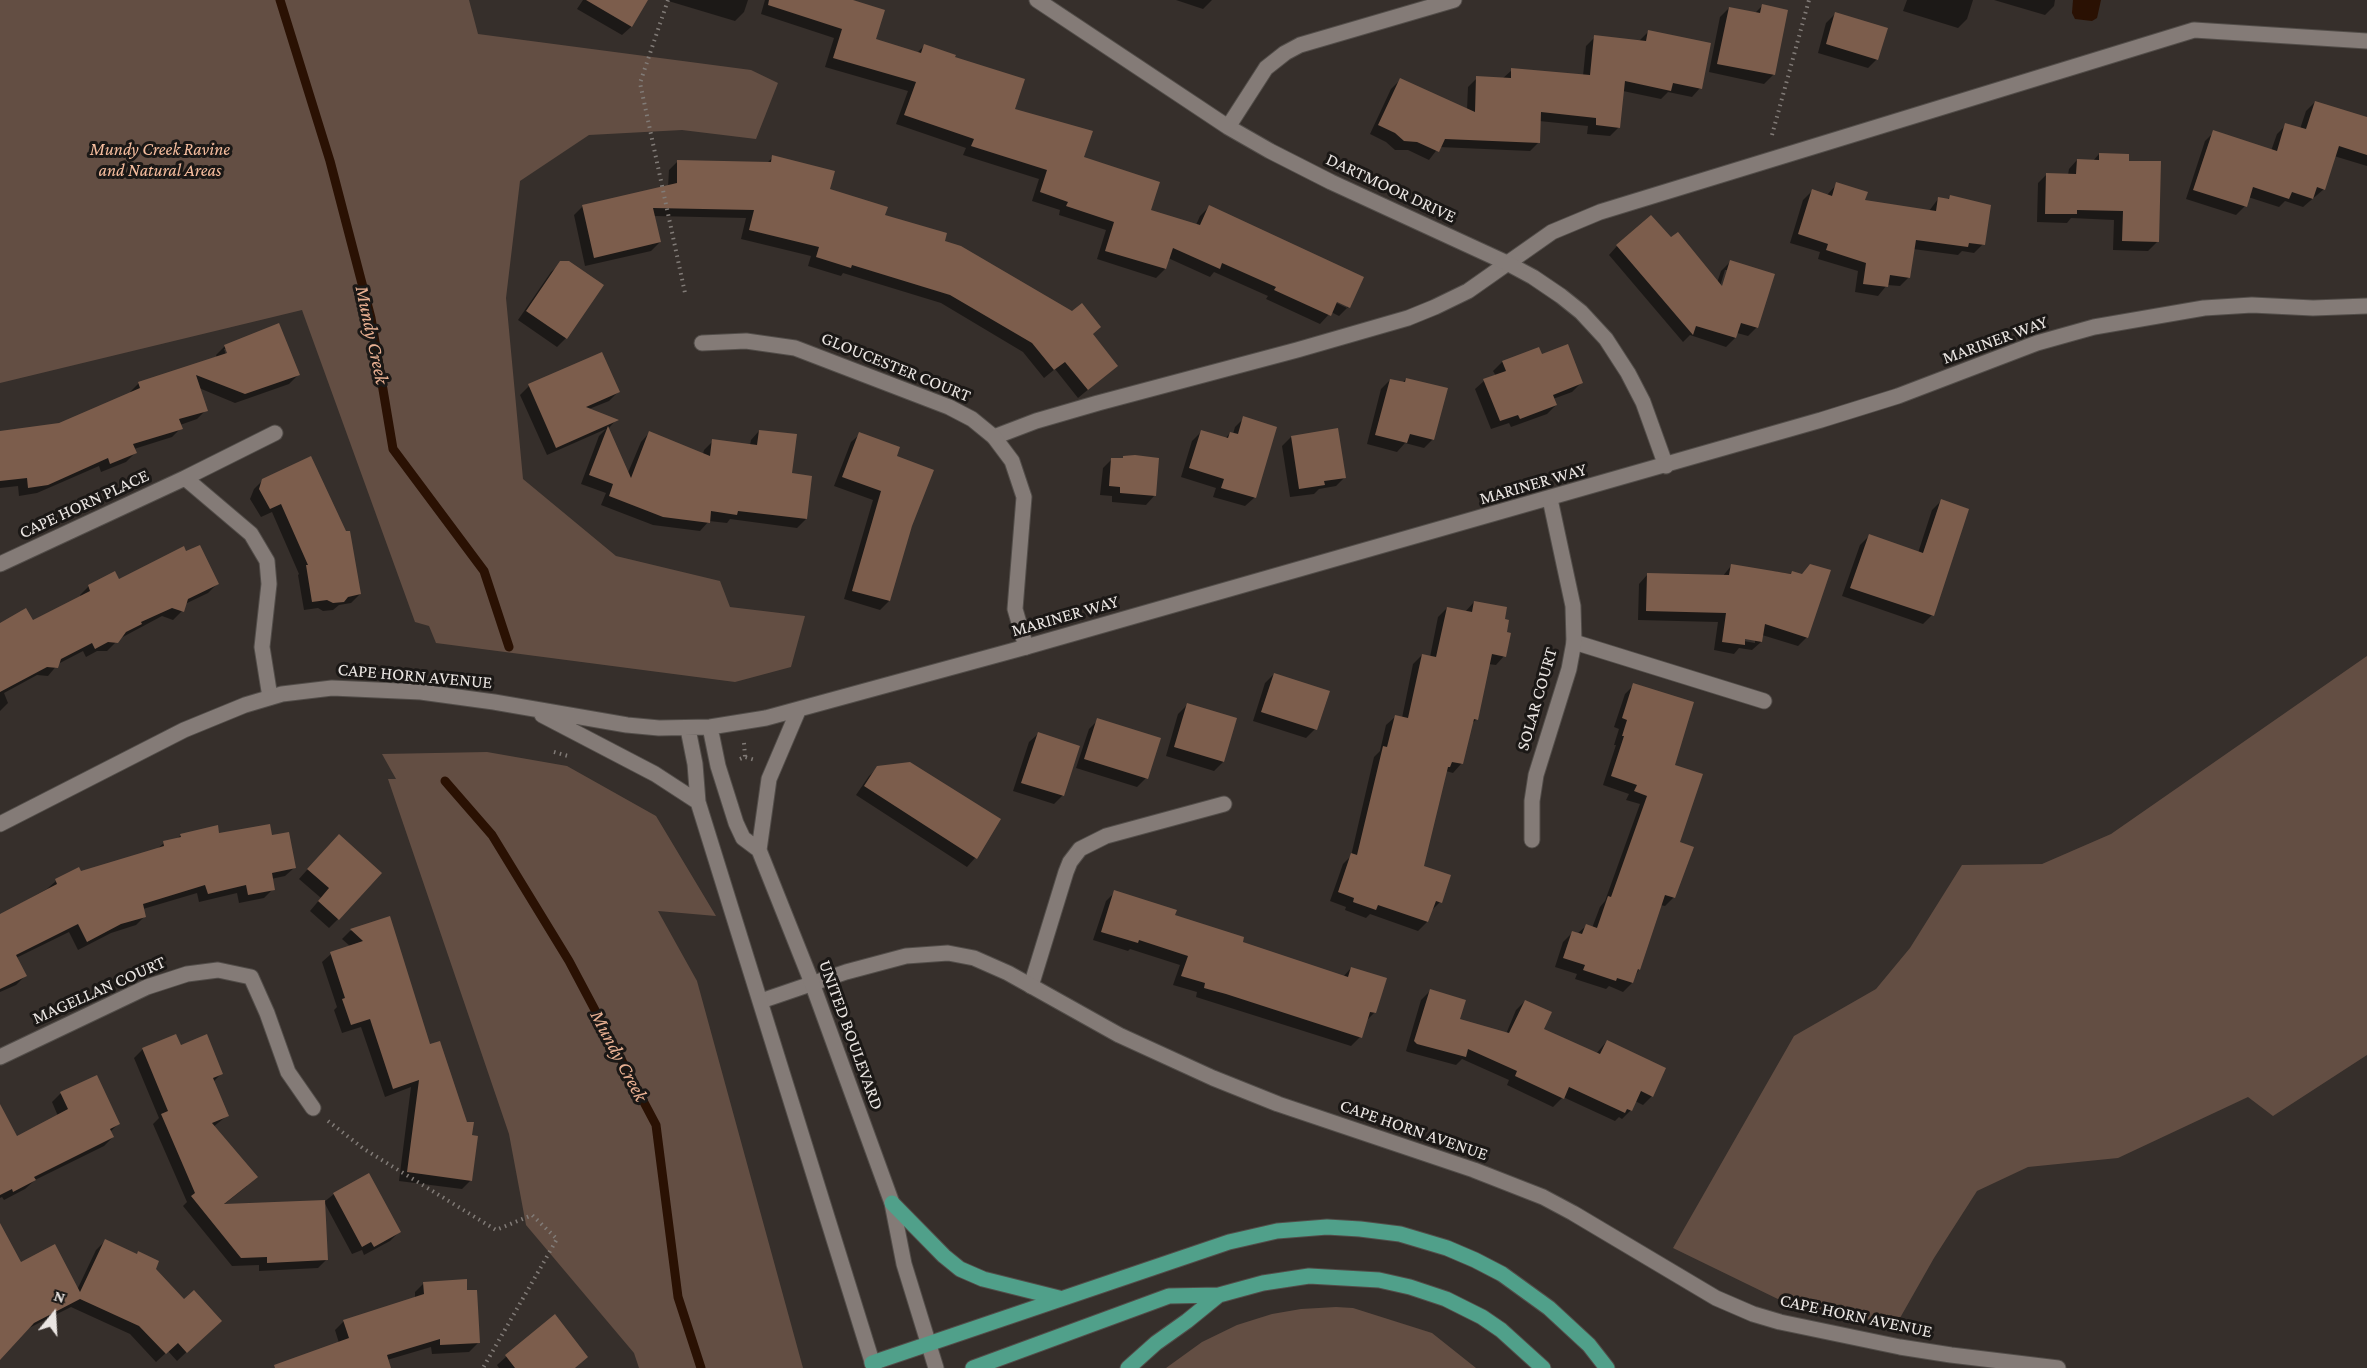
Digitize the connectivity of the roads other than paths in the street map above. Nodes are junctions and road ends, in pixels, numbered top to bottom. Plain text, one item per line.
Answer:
1 (1037, 0) edge
2 (1454, 0) edge
3 (2367, 41) edge
4 (1228, 127) junction
5 (1507, 263) junction
6 (2367, 306) edge
7 (702, 343) dead end
8 (275, 434) dead end
9 (994, 437) junction
10 (1666, 465) junction
11 (185, 478) junction
12 (1550, 499) junction
13 (0, 564) edge
14 (1574, 642) junction
15 (1026, 647) junction
16 (270, 697) junction
17 (1764, 701) dead end
18 (529, 708) junction
19 (798, 711) junction
20 (710, 727) junction
21 (688, 729) junction
22 (698, 802) junction
23 (1224, 804) dead end
24 (0, 824) edge
25 (1532, 840) dead end
26 (759, 850) junction
27 (812, 983) junction
28 (1031, 986) junction
29 (761, 1001) junction
30 (0, 1057) edge
31 (313, 1108) road end
32 (892, 1203) junction
33 (1219, 1294) junction
34 (1059, 1298) junction
35 (928, 1343) junction
36 (873, 1366) edge
37 (936, 1368) edge
38 (973, 1368) edge
39 (1128, 1368) edge
40 (1543, 1368) edge
41 (1607, 1368) edge
42 (2058, 1368) edge

1 - 4 street, DARTMOOR DRIVE
2 - 4 street
3 - 5 street
4 - 5 street, DARTMOOR DRIVE
5 - 9 street
5 - 10 street, DARTMOOR DRIVE
6 - 10 street, MARINER WAY
7 - 9 street, GLOUCESTER COURT
8 - 11 street, CAPE HORN PLACE
9 - 15 street, GLOUCESTER COURT
10 - 12 street, MARINER WAY
11 - 13 street, CAPE HORN PLACE
11 - 16 street
12 - 14 street, SOLAR COURT
12 - 15 street, MARINER WAY
14 - 17 street
14 - 25 street, SOLAR COURT
15 - 19 street, MARINER WAY
16 - 18 street, CAPE HORN AVENUE
16 - 24 street, CAPE HORN AVENUE
18 - 21 street, CAPE HORN AVENUE
18 - 22 street
19 - 20 street, MARINER WAY
19 - 26 street
20 - 21 street, CAPE HORN AVENUE
20 - 26 street, UNITED BOULEVARD
21 - 22 street
22 - 29 street
23 - 28 street
26 - 27 street, UNITED BOULEVARD
27 - 28 street, CAPE HORN AVENUE
27 - 29 street, CAPE HORN AVENUE
27 - 32 street, UNITED BOULEVARD
28 - 42 street, CAPE HORN AVENUE
29 - 36 street
30 - 31 street, MAGELLAN COURT
32 - 34 main road
32 - 35 street, UNITED BOULEVARD
33 - 38 main road
33 - 39 main road
33 - 40 main road
34 - 35 main road
34 - 41 main road
35 - 36 main road
35 - 37 street, UNITED BOULEVARD

